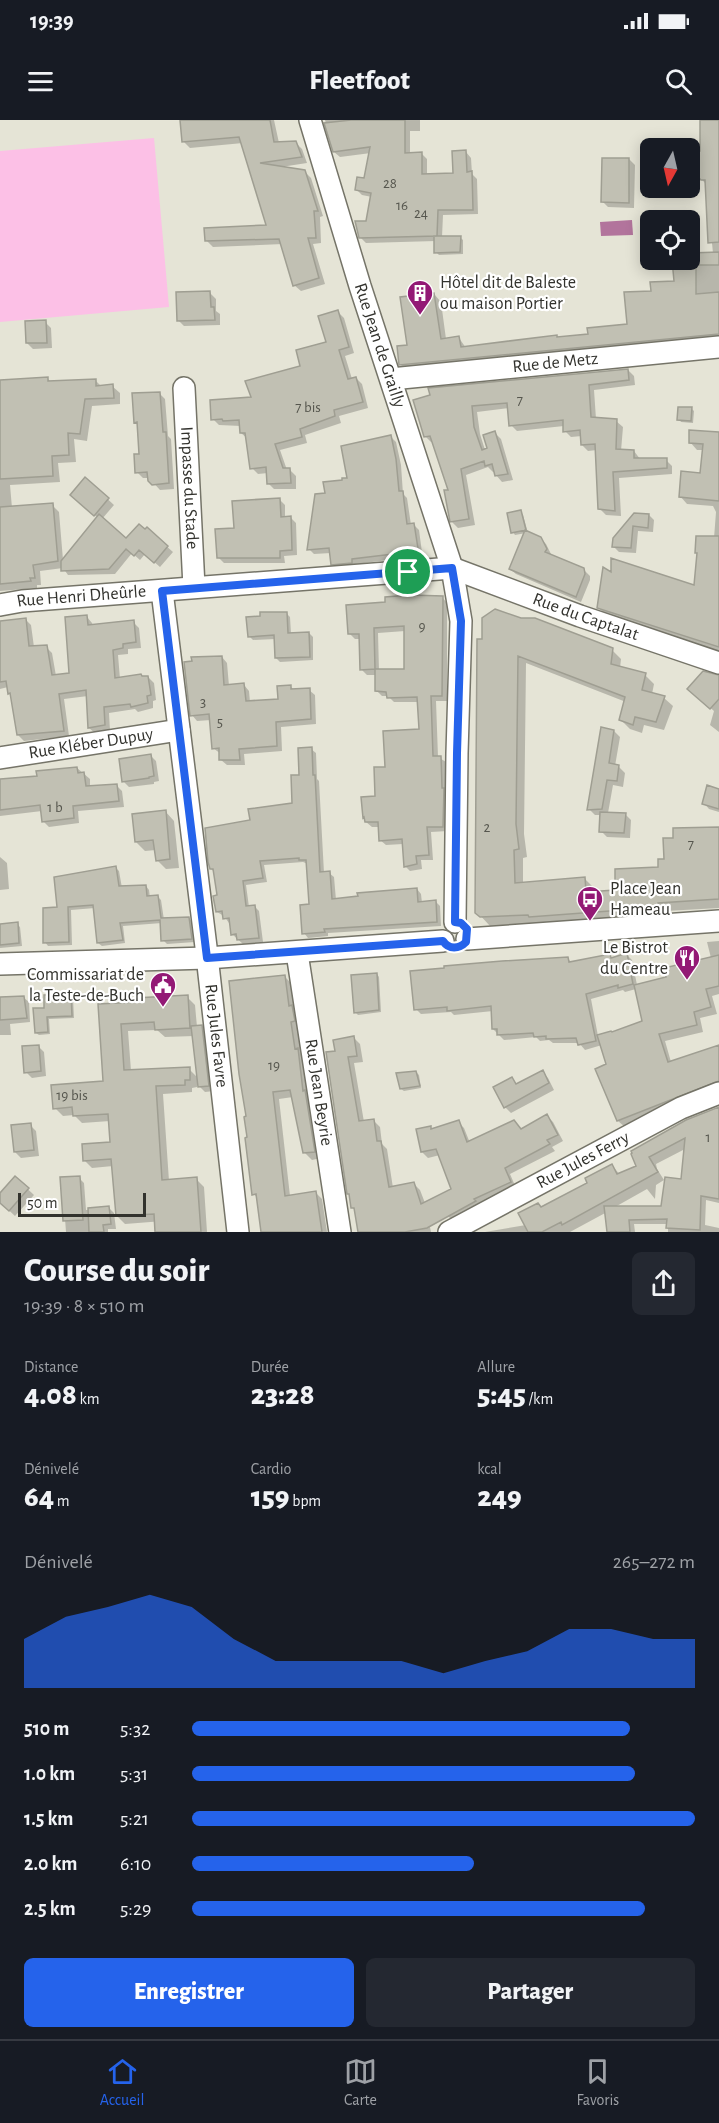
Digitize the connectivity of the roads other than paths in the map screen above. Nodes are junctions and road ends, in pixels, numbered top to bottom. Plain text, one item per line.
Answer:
1 (310, 120) edge
2 (719, 347) edge
3 (391, 379) junction
4 (184, 388) dead end
5 (452, 568) junction
6 (194, 587) junction
7 (162, 591) junction
8 (0, 605) edge
9 (719, 663) edge
10 (179, 730) junction
11 (0, 758) edge
12 (719, 921) edge
13 (461, 930) junction
14 (297, 953) junction
15 (207, 958) junction
16 (0, 964) edge
17 (719, 1093) edge
18 (238, 1232) edge
19 (340, 1232) edge
20 (449, 1232) edge

1 - 3 street, Rue Jean de Grailly
2 - 3 street, Rue de Metz
3 - 5 street, Rue Jean de Grailly
4 - 6 street, Impasse du Stade
5 - 6 street, Rue Henri Dheûrle
5 - 9 street, Rue du Captalat
5 - 13 street, Rue Jean de Grailly
6 - 7 street, Rue Henri Dheûrle
7 - 8 street, Rue Henri Dheûrle
7 - 10 street, Rue Jules Favre
10 - 11 street, Rue Kléber Dupuy
10 - 15 street, Rue Jules Favre
12 - 13 street
13 - 14 street
14 - 15 street
14 - 19 street, Rue Jean Beyrie
15 - 16 street
15 - 18 street, Rue Jules Favre
17 - 20 street, Rue Jules Ferry

